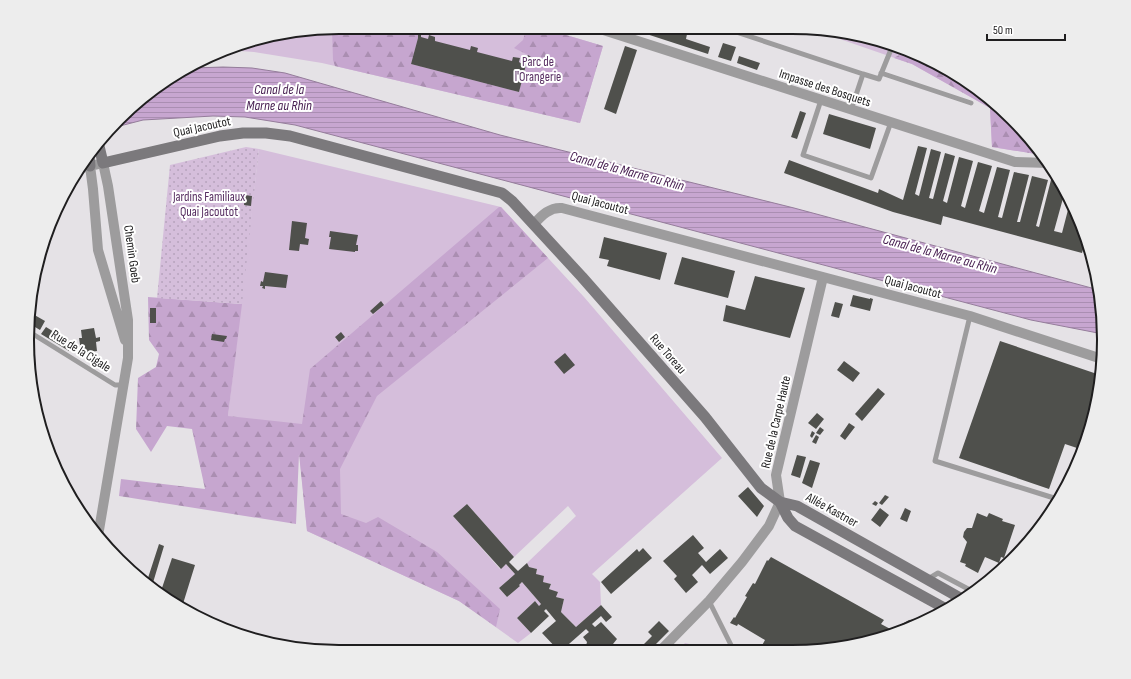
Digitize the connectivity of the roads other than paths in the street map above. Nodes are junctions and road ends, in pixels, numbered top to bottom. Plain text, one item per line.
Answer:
1 (616, 34) edge
2 (749, 34) edge
3 (891, 50) edge
4 (881, 73) junction
5 (863, 74) junction
6 (820, 100) junction
7 (971, 103) dead end
8 (851, 110) junction
9 (891, 122) junction
10 (100, 150) edge
11 (91, 161) edge
12 (103, 163) junction
13 (1041, 163) edge
14 (89, 164) edge
15 (534, 224) junction
16 (823, 277) junction
17 (970, 316) junction
18 (34, 335) edge
19 (127, 350) junction
20 (1096, 357) edge
21 (123, 385) junction
22 (1053, 498) edge
23 (780, 502) junction
24 (99, 528) edge
25 (848, 535) junction
26 (841, 551) junction
27 (927, 579) junction
28 (968, 589) edge
29 (957, 596) edge
30 (710, 602) junction
31 (939, 607) edge
32 (666, 645) edge
33 (731, 645) edge

1 - 6 street, Impasse des Bosquets
2 - 5 lane
3 - 4 lane
4 - 5 lane
4 - 7 lane
5 - 8 lane
6 - 8 street, Impasse des Bosquets
6 - 9 lane
8 - 9 street, Impasse des Bosquets
9 - 13 street, Impasse des Bosquets
10 - 12 main road
11 - 12 street, Quai Jacoutot
12 - 15 main road, Quai Jacoutot
12 - 19 street, Chemin Goeb
14 - 19 street, Chemin Goeb
15 - 16 street, Quai Jacoutot
15 - 23 main road, Rue Toreau
16 - 17 street, Quai Jacoutot
16 - 23 street, Rue de la Carpe Haute
17 - 20 street, Quai Jacoutot
17 - 22 lane
18 - 21 lane, Rue de la Cigale
19 - 21 street, Chemin Goeb
21 - 24 street, Chemin Goeb
23 - 25 main road, Allée Kastner
23 - 26 main road
23 - 30 street
25 - 26 main road
25 - 27 main road, Allée Kastner
26 - 31 main road
27 - 28 lane
27 - 29 main road, Allée Kastner
30 - 32 street
30 - 33 lane

